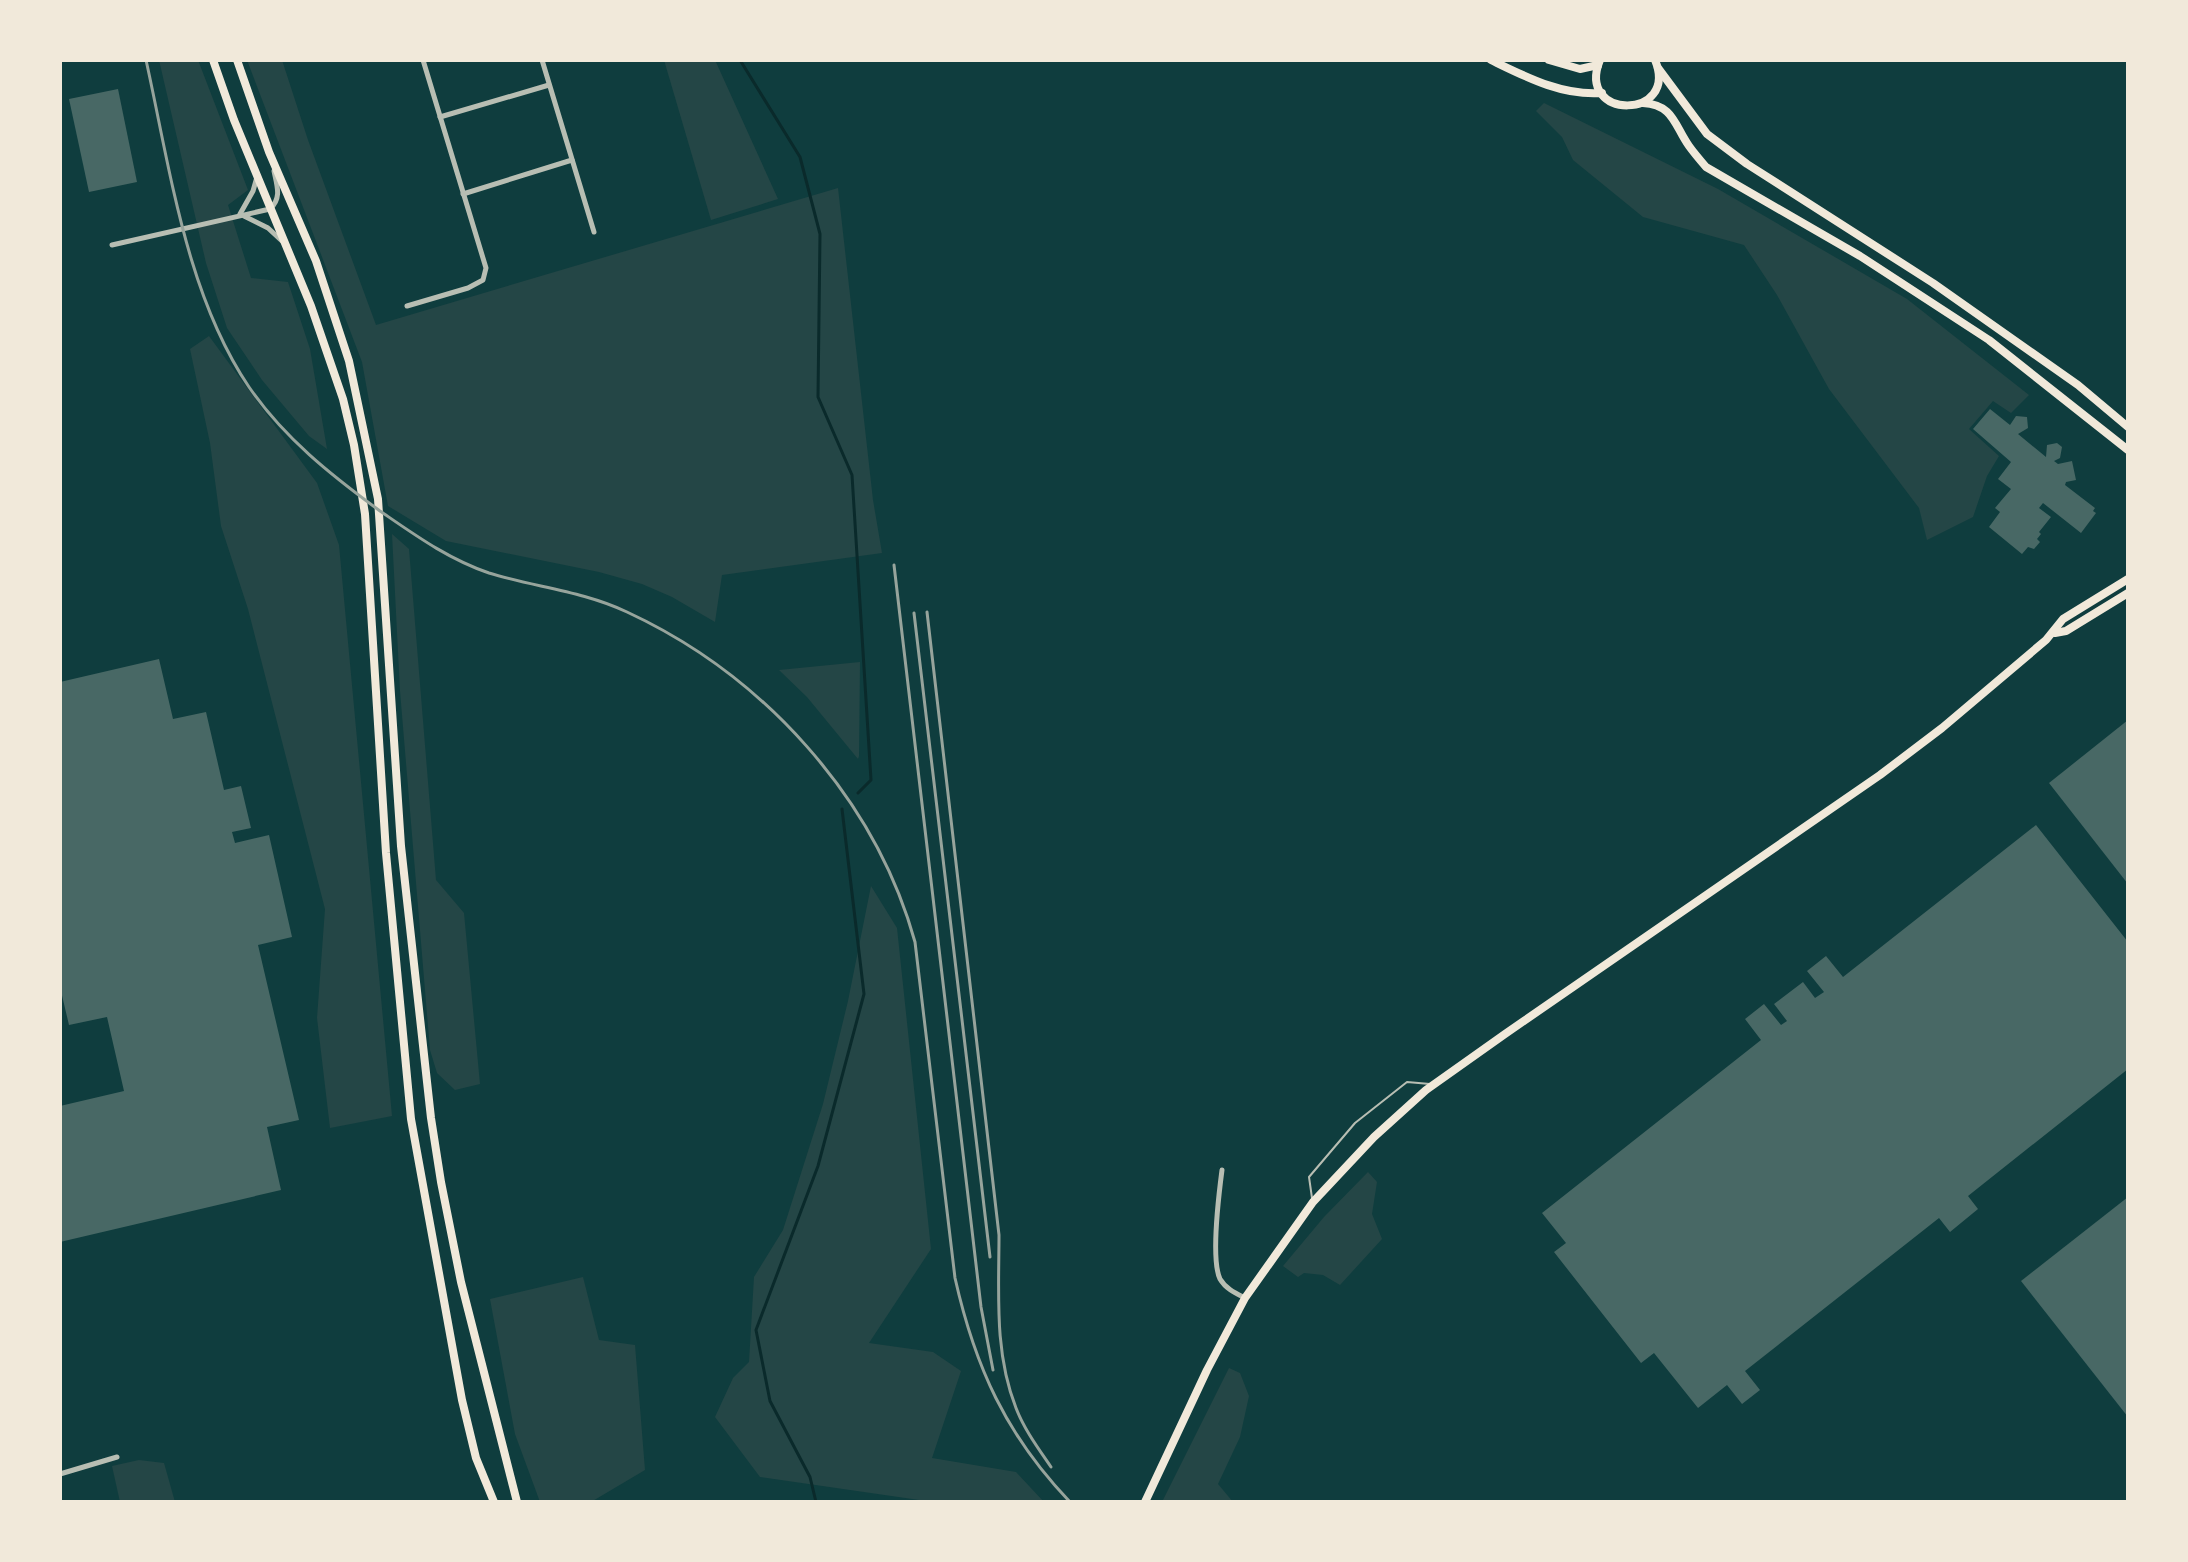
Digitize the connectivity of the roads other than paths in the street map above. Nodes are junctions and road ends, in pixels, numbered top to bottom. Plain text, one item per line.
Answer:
1 (213, 60) edge
2 (237, 60) edge
3 (423, 60) edge
4 (542, 60) edge
5 (1491, 60) edge
6 (1549, 60) edge
7 (1599, 62) edge
8 (1657, 64) edge
9 (549, 85) junction
10 (1602, 93) junction
11 (1643, 103) junction
12 (440, 117) junction
13 (269, 152) junction
14 (572, 160) junction
15 (257, 176) junction
16 (463, 194) junction
17 (270, 209) junction
18 (239, 215) junction
19 (594, 232) dead end
20 (284, 243) junction
21 (112, 245) dead end
22 (407, 306) dead end
23 (2128, 427) edge
24 (2128, 450) edge
25 (2128, 579) edge
26 (2128, 593) edge
27 (2055, 633) junction
28 (1436, 1084) junction
29 (1222, 1170) dead end
30 (1313, 1202) junction
31 (1245, 1298) junction
32 (117, 1457) dead end
33 (60, 1474) edge
34 (494, 1502) edge
35 (517, 1502) edge
36 (1145, 1502) edge

1 - 15 main road
2 - 13 main road
3 - 12 street
4 - 9 street
5 - 10 main road
6 - 7 main road
7 - 10 main road
8 - 11 main road
8 - 23 main road
9 - 12 street
9 - 14 street
10 - 11 main road
11 - 24 main road
12 - 16 street
13 - 17 street
13 - 35 main road
14 - 16 street
14 - 19 street
15 - 17 main road
15 - 18 street
16 - 22 street
17 - 18 street
17 - 20 main road
18 - 20 street
18 - 21 street
20 - 34 main road
25 - 27 main road
26 - 27 main road
27 - 28 main road
28 - 30 main road
28 - 30 lane
29 - 31 street
30 - 31 main road
31 - 36 main road
32 - 33 street

